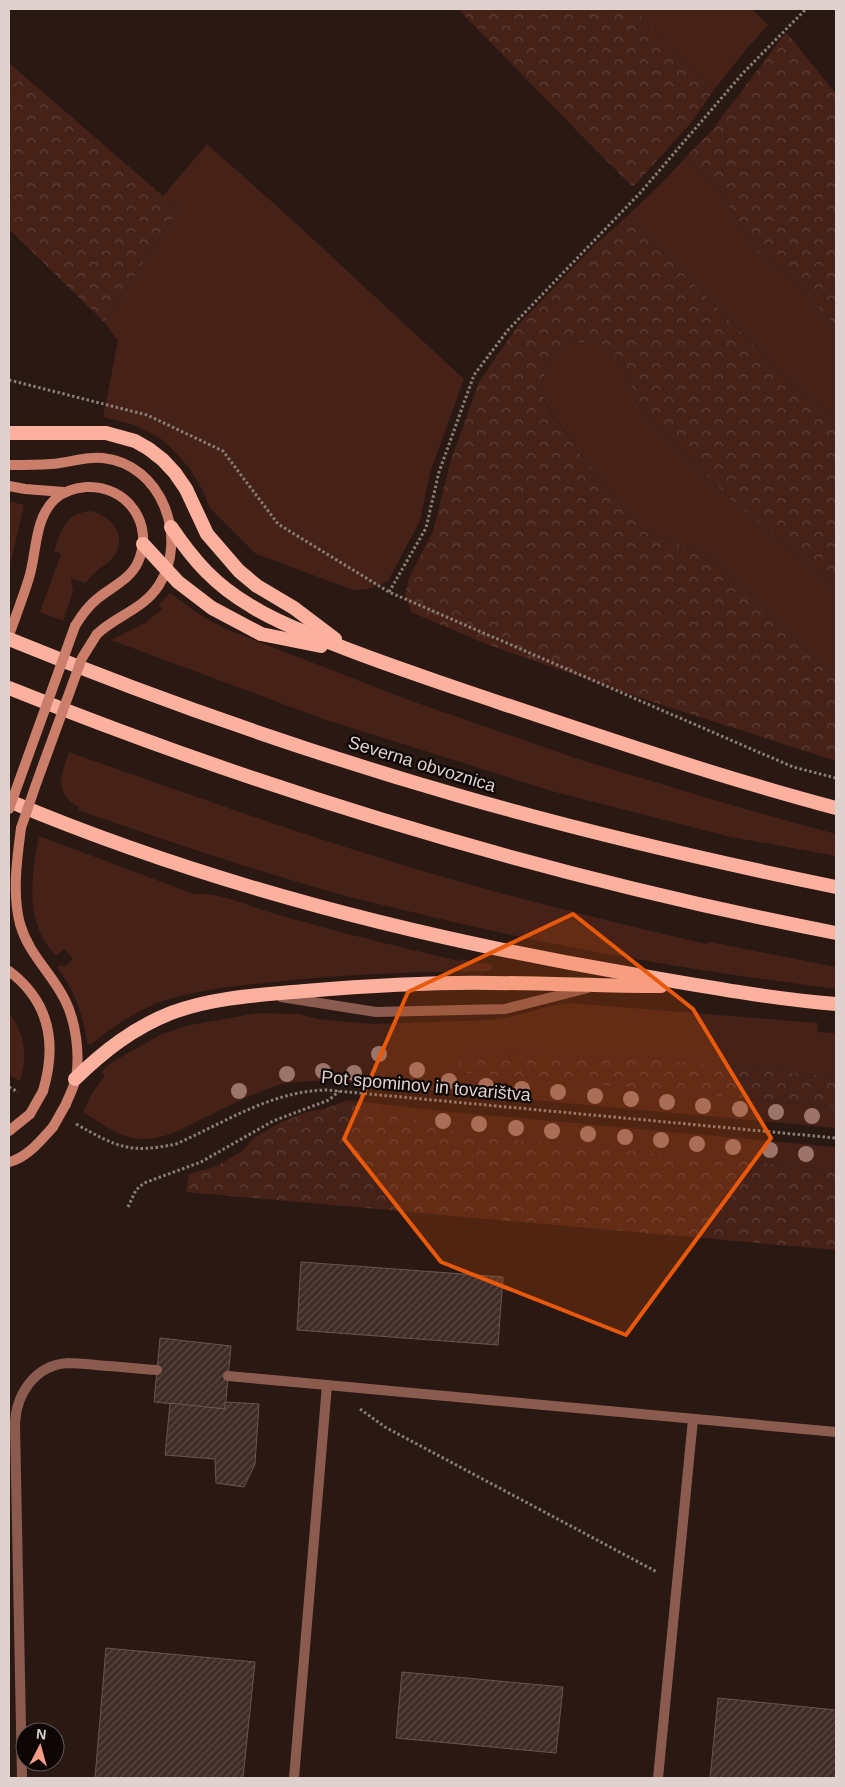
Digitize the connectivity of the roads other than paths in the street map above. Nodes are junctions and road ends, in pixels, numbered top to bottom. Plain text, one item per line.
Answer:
1 (9, 433) edge
2 (9, 465) edge
3 (9, 486) edge
4 (64, 492) junction
5 (171, 527) junction
6 (143, 544) junction
7 (166, 571) junction
8 (9, 637) edge
9 (352, 652) junction
10 (9, 688) edge
11 (38, 725) junction
12 (55, 732) junction
13 (9, 801) edge
14 (836, 808) edge
15 (9, 809) edge
16 (836, 887) edge
17 (836, 933) edge
18 (9, 971) edge
19 (599, 986) junction
20 (699, 986) junction
21 (266, 995) junction
22 (836, 1004) edge
23 (76, 1079) junction
24 (9, 1131) edge
25 (10, 1164) edge
26 (157, 1370) dead end
27 (228, 1376) dead end
28 (327, 1385) junction
29 (693, 1419) junction
30 (836, 1432) edge
31 (22, 1778) edge
32 (294, 1778) edge
33 (658, 1778) edge

1 - 9 highway
2 - 5 main road
3 - 4 main road
4 - 6 main road
4 - 8 main road
5 - 7 main road
5 - 9 highway
6 - 7 highway
6 - 11 main road, bridge
7 - 9 highway
7 - 12 main road, bridge
8 - 16 highway, Severna obvoznica
9 - 14 highway
10 - 17 highway
11 - 12 lane
11 - 15 main road, bridge
12 - 23 main road, bridge
13 - 20 highway
18 - 24 main road, bridge
19 - 20 highway
19 - 21 highway
19 - 21 lane
20 - 22 highway
21 - 23 highway
23 - 25 main road, bridge
26 - 31 lane
27 - 28 lane
28 - 29 lane
28 - 32 lane
29 - 30 lane
29 - 33 lane

